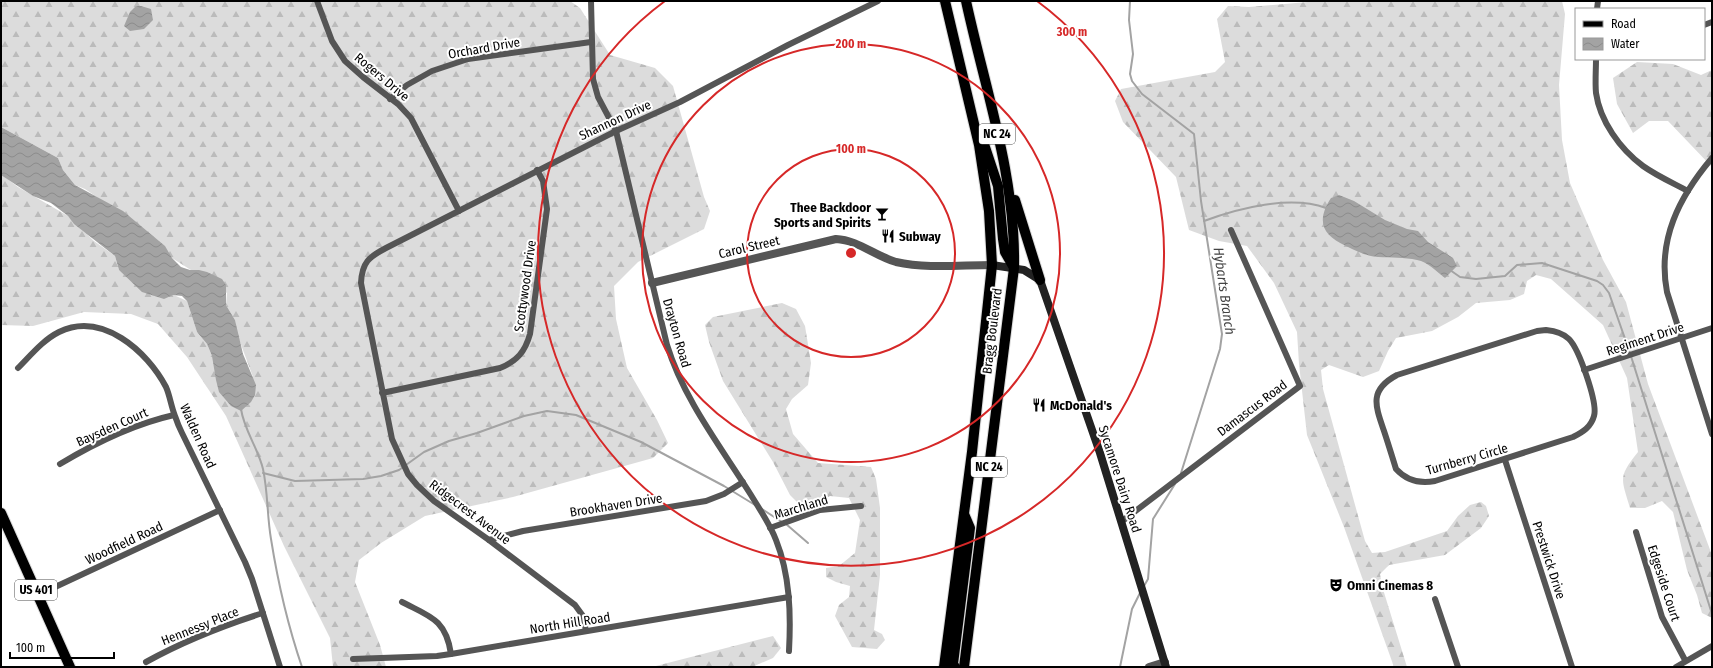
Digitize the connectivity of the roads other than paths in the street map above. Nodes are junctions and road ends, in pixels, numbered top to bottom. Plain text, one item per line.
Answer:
1 (317, 1) edge
2 (591, 1) edge
3 (878, 1) edge
4 (945, 1) edge
5 (966, 1) edge
6 (591, 42) junction
7 (1596, 60) edge
8 (390, 99) junction
9 (969, 102) junction
10 (616, 131) junction
11 (1712, 158) edge
12 (537, 170) junction
13 (1006, 171) junction
14 (1688, 191) junction
15 (459, 211) junction
16 (1231, 230) dead end
17 (364, 265) joint
18 (992, 265) junction
19 (1014, 268) junction
20 (1040, 280) junction
21 (652, 283) junction
22 (1712, 328) edge
23 (1682, 338) junction
24 (18, 368) dead end
25 (1584, 370) junction
26 (382, 393) junction
27 (174, 415) junction
28 (1712, 434) edge
29 (1505, 460) junction
30 (60, 464) dead end
31 (743, 482) junction
32 (861, 506) dead end
33 (220, 510) junction
34 (964, 512) junction
35 (1, 513) edge
36 (1121, 522) junction
37 (770, 528) junction
38 (1636, 532) dead end
39 (489, 540) junction
40 (38, 595) junction
41 (789, 597) junction
42 (1436, 599) dead end
43 (402, 602) dead end
44 (263, 614) junction
45 (586, 631) junction
46 (1712, 646) edge
47 (789, 651) dead end
48 (451, 654) junction
49 (353, 659) dead end
50 (1685, 660) junction
51 (146, 662) dead end
52 (1165, 665) edge
53 (70, 667) edge
54 (280, 667) edge
55 (944, 667) edge
56 (955, 667) edge
57 (964, 667) edge
58 (1149, 667) edge
59 (1458, 667) edge
60 (1572, 667) edge
61 (1676, 667) edge

1 - 8 street, Rogers Drive
2 - 6 street, Drayton Road
3 - 10 street, Shannon Drive
4 - 9 main road, Bragg Boulevard / NC 24
5 - 13 main road, Bragg Boulevard / NC 24
6 - 8 street, Orchard Drive
6 - 10 street, Drayton Road
7 - 14 street
8 - 15 street, Rogers Drive
9 - 18 main road, Bragg Boulevard / NC 24
9 - 19 main road
10 - 12 street, Shannon Drive
10 - 21 street, Drayton Road
11 - 14 street
12 - 15 street, Shannon Drive
12 - 26 street, Scottywood Drive
13 - 19 main road, Bragg Boulevard / NC 24
13 - 20 main road
14 - 23 street
15 - 17 street, Shannon Drive
16 - 36 street, Damascus Road
17 - 26 street, Ridgecrest Avenue
18 - 19 main road
18 - 21 street, Carol Street
18 - 34 main road, Bragg Boulevard / NC 24
19 - 20 main road
19 - 57 main road, Bragg Boulevard / NC 24
20 - 36 main road, Sycamore Dairy Road
21 - 31 street, Drayton Road
22 - 23 street, Regiment Drive
23 - 25 street, Regiment Drive
23 - 28 street
24 - 27 street, Walden Road
25 - 29 street, Turnberry Circle
25 - 29 street, Turnberry Circle
26 - 39 street, Ridgecrest Avenue
27 - 30 street, Baysden Court
27 - 33 street, Walden Road
29 - 60 street, Prestwick Drive
31 - 37 street, Drayton Road
31 - 39 street, Brookhaven Drive
32 - 37 street, Marchland
33 - 40 street, Woodfield Road
33 - 44 street, Walden Road
34 - 55 main road, Bragg Boulevard / NC 24
34 - 56 main road
35 - 40 main road, US 401
36 - 52 main road, Sycamore Dairy Road
37 - 41 street, Drayton Road
38 - 50 street, Edgeside Court
39 - 45 street, Ridgecrest Avenue
40 - 53 main road, US 401
41 - 45 street, North Hill Road
41 - 47 street, Drayton Road
42 - 59 street
43 - 48 street
44 - 51 street, Hennessy Place
44 - 54 street, Walden Road
45 - 48 street, North Hill Road
46 - 50 street
48 - 49 street, North Hill Road
50 - 61 street
52 - 58 street

